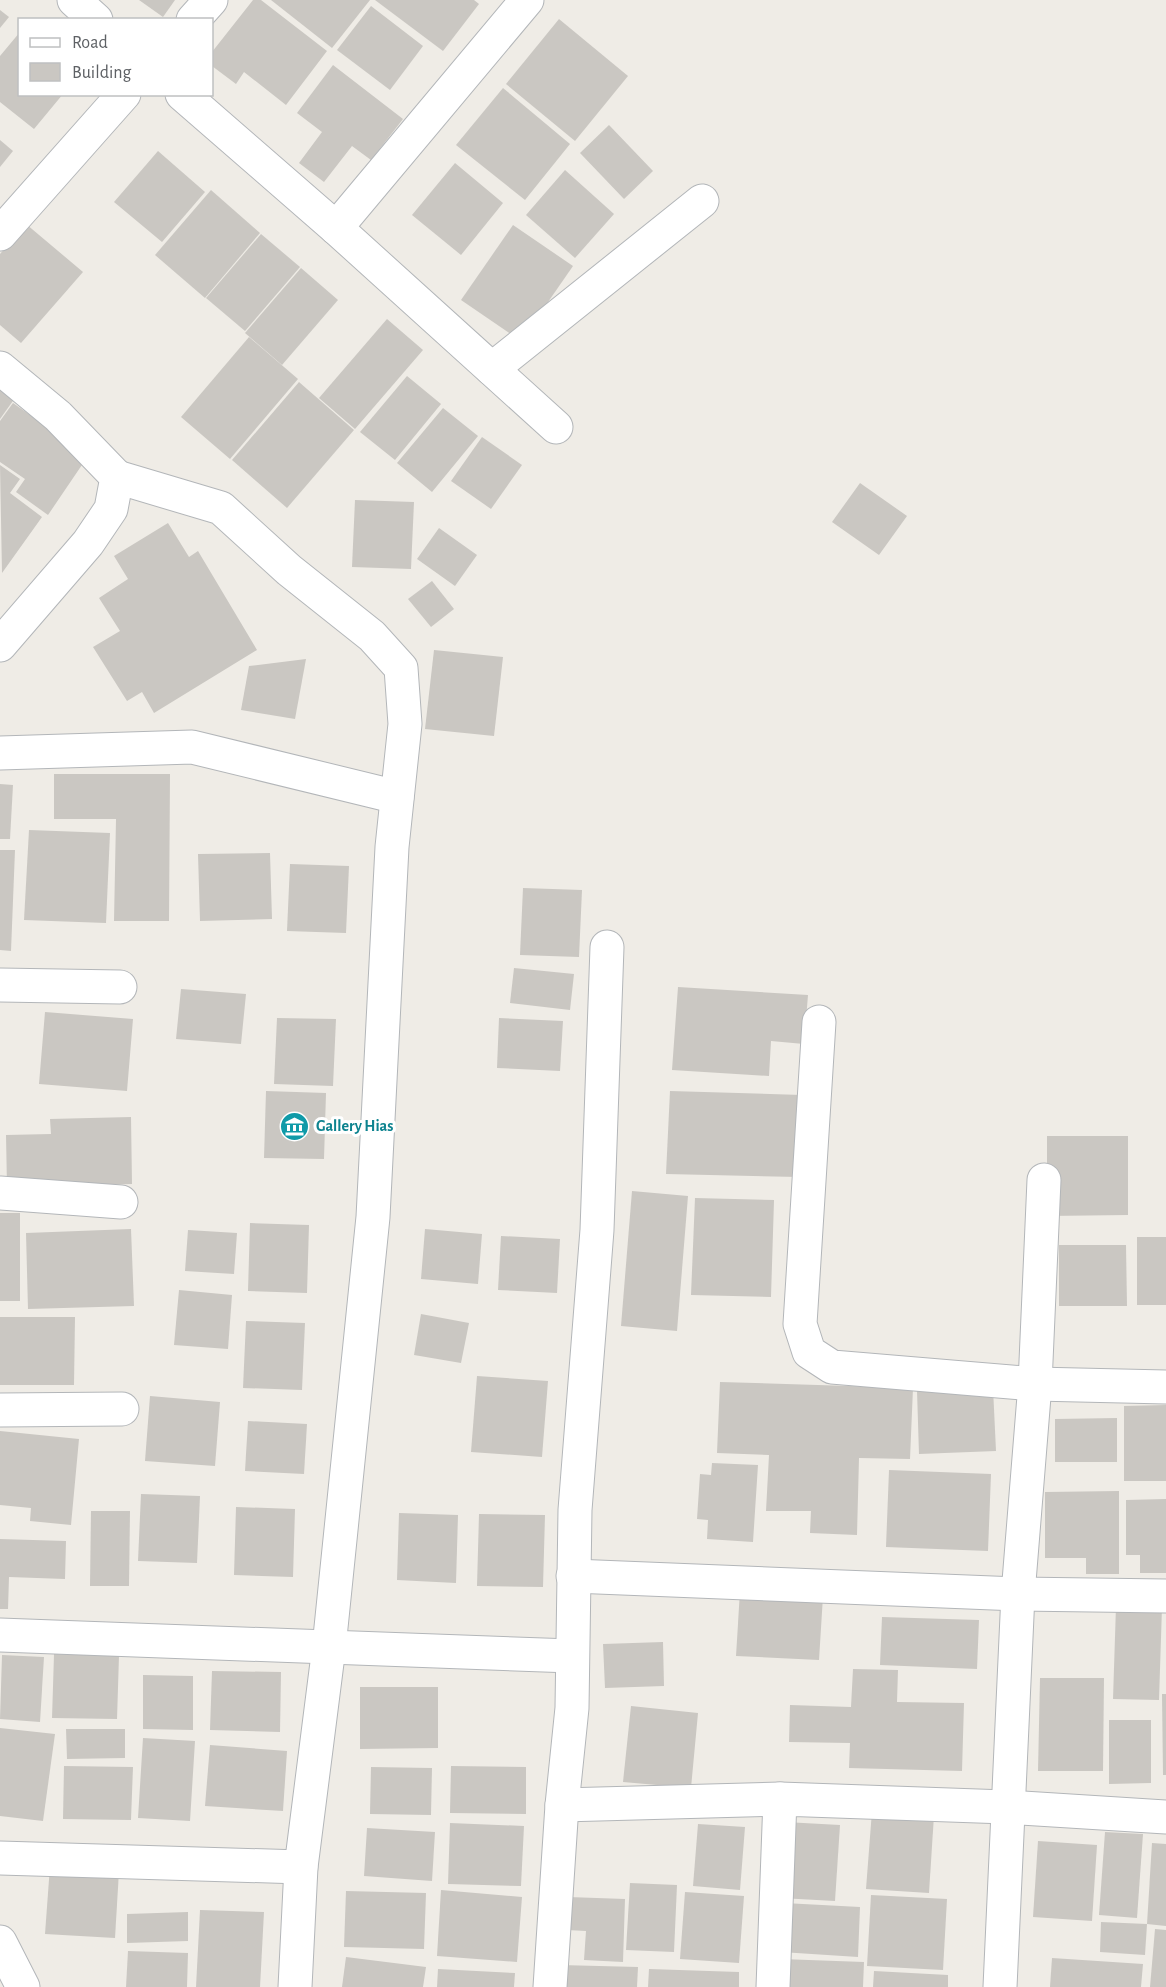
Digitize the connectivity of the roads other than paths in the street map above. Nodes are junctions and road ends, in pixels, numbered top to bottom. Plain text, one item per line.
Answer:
1 (74, 0) edge
2 (211, 0) edge
3 (527, 0) edge
4 (94, 18) edge
5 (195, 18) edge
6 (122, 96) edge
7 (184, 96) edge
8 (702, 201) dead end
9 (336, 228) junction
10 (0, 234) edge
11 (0, 368) edge
12 (492, 369) junction
13 (556, 427) dead end
14 (117, 477) junction
15 (0, 645) edge
16 (0, 753) edge
17 (397, 797) junction
18 (607, 947) dead end
19 (0, 985) edge
20 (120, 987) dead end
21 (819, 1022) dead end
22 (1044, 1180) dead end
23 (0, 1192) edge
24 (121, 1202) dead end
25 (1035, 1384) junction
26 (1166, 1387) edge
27 (122, 1409) dead end
28 (0, 1410) edge
29 (573, 1576) junction
30 (1018, 1594) junction
31 (1166, 1596) edge
32 (0, 1635) edge
33 (328, 1647) junction
34 (572, 1656) junction
35 (780, 1799) junction
36 (562, 1805) junction
37 (1006, 1807) junction
38 (1166, 1817) edge
39 (0, 1858) edge
40 (301, 1867) junction
41 (0, 1942) edge
42 (23, 1987) edge
43 (296, 1987) edge
44 (550, 1987) edge
45 (773, 1987) edge
46 (1000, 1987) edge

1 - 4 street
2 - 5 street
3 - 9 street
6 - 10 street
7 - 9 street
8 - 12 street
9 - 12 street
11 - 14 street
12 - 13 street
14 - 15 street
14 - 17 street
16 - 17 street
17 - 33 street
18 - 29 street
19 - 20 street
21 - 25 street
22 - 25 street
23 - 24 street
25 - 26 street
25 - 30 street
27 - 28 street
29 - 30 street
29 - 34 street
30 - 31 street
30 - 37 street
32 - 33 street
33 - 34 street
33 - 40 street
34 - 36 street
35 - 36 street
35 - 37 street
35 - 45 street
36 - 44 street
37 - 38 street
37 - 46 street
39 - 40 street
40 - 43 street
41 - 42 street

